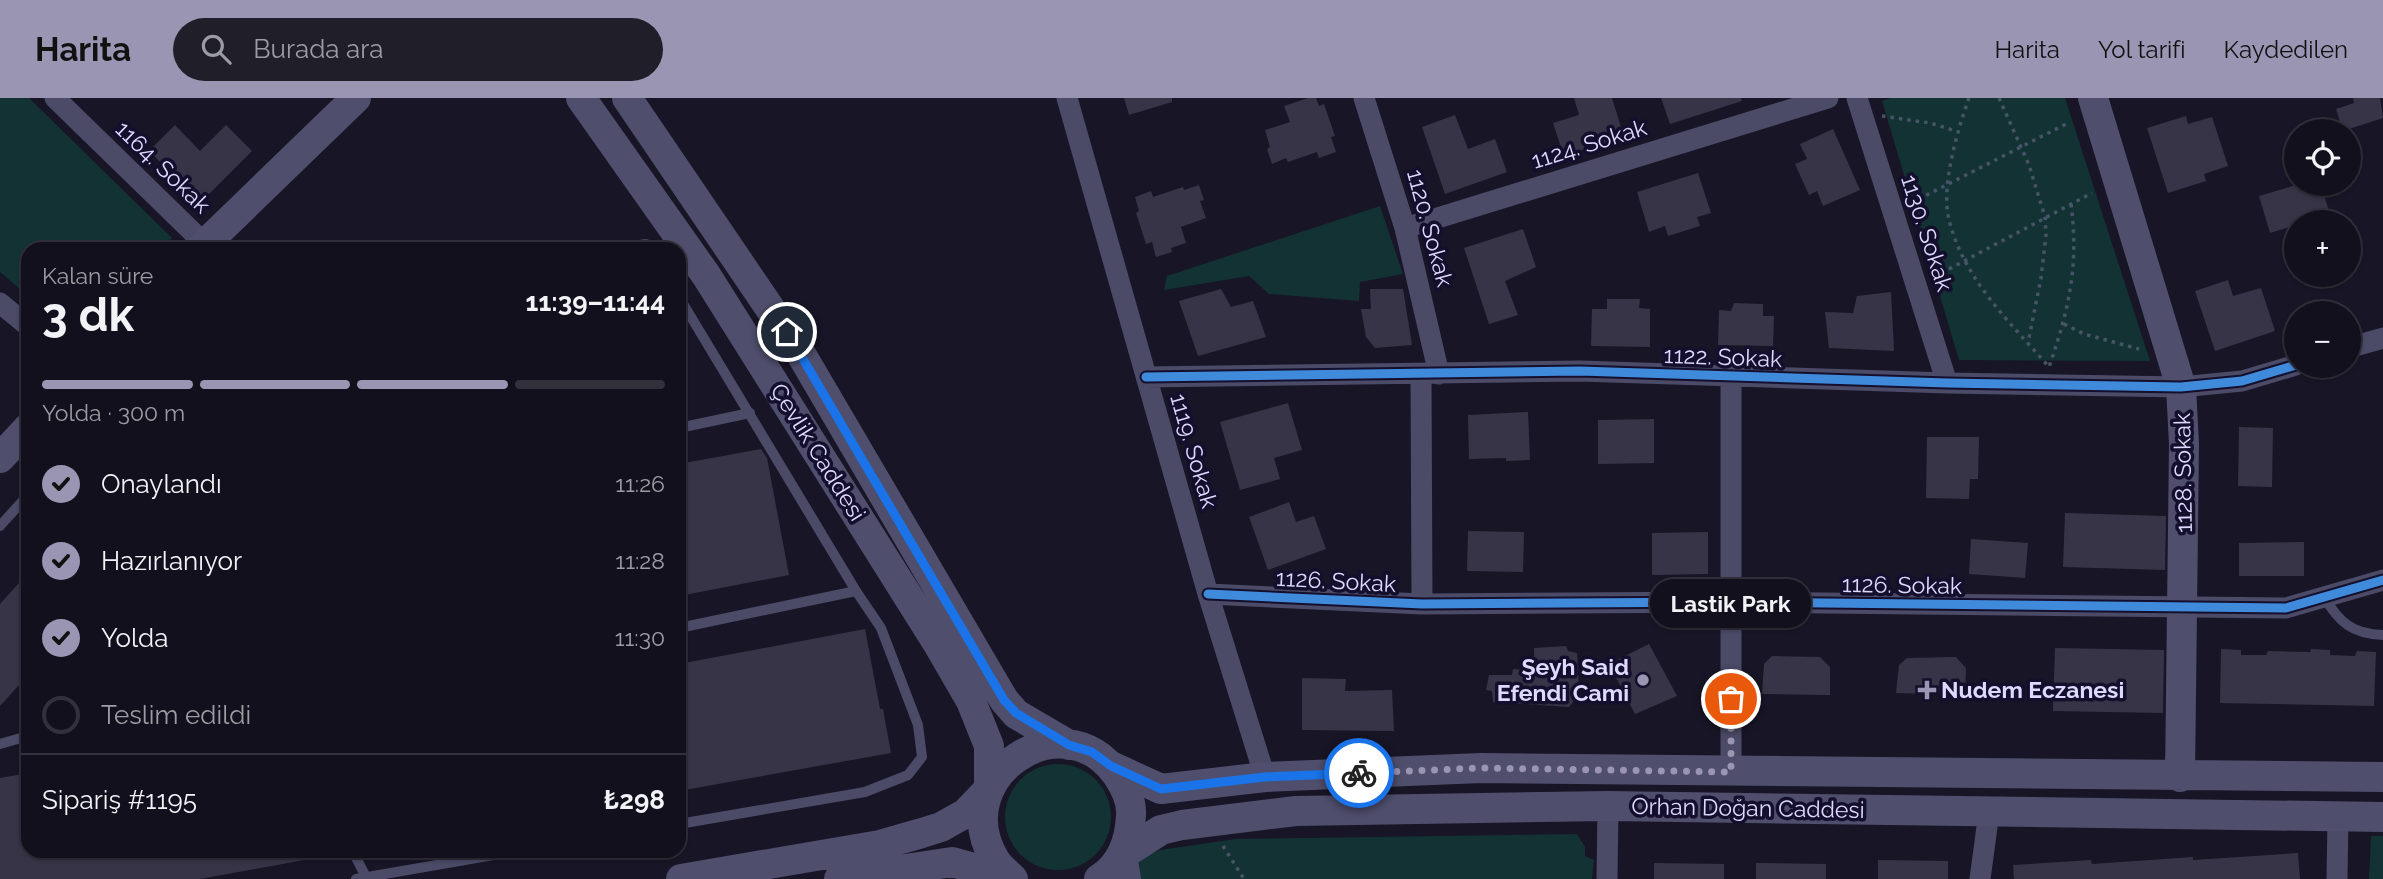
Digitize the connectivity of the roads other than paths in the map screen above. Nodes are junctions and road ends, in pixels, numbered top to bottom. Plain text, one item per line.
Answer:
1 (55, 98) edge
2 (356, 98) edge
3 (627, 98) edge
4 (1067, 98) edge
5 (1364, 98) edge
6 (1828, 98) edge
7 (1857, 98) edge
8 (2092, 98) edge
9 (580, 101) edge
10 (1405, 228) junction
11 (199, 242) edge
12 (207, 242) edge
13 (682, 242) edge
14 (686, 247) edge
15 (0, 303) edge
16 (686, 308) edge
17 (21, 320) edge
18 (2383, 338) edge
19 (2361, 344) edge
20 (2284, 369) edge
21 (1430, 374) junction
22 (1731, 376) junction
23 (1146, 377) junction
24 (1947, 383) junction
25 (2181, 387) junction
26 (750, 413) junction
27 (686, 427) edge
28 (21, 436) edge
29 (0, 458) edge
30 (21, 503) edge
31 (0, 526) edge
32 (2383, 580) edge
33 (856, 591) junction
34 (1208, 594) junction
35 (2324, 597) junction
36 (1732, 602) junction
37 (1422, 604) junction
38 (2183, 606) junction
39 (686, 627) edge
40 (2383, 635) edge
41 (21, 738) edge
42 (0, 744) edge
43 (1069, 745) junction
44 (1111, 766) junction
45 (1731, 772) junction
46 (2180, 776) junction
47 (1265, 777) junction
48 (2383, 777) edge
49 (989, 789) junction
50 (1608, 806) junction
51 (1989, 812) junction
52 (2338, 817) junction
53 (2383, 817) edge
54 (686, 823) edge
55 (355, 858) edge
56 (477, 858) edge
57 (1124, 867) edge
58 (870, 876) edge
59 (361, 878) edge
60 (681, 879) edge
61 (839, 879) edge
62 (1013, 879) edge
63 (1099, 879) edge
64 (1606, 879) edge
65 (1980, 879) edge
66 (2337, 879) edge

1 - 11 street, 1164. Sokak
2 - 12 main road
3 - 43 main road, Çevlik Caddesi
4 - 23 street, 1119. Sokak
5 - 10 street, 1120. Sokak
6 - 10 street, 1124. Sokak
7 - 24 street, 1130. Sokak
8 - 25 main road, 1128. Sokak
9 - 13 main road, Çevlik Caddesi
10 - 21 street, 1120. Sokak
14 - 49 main road, Çevlik Caddesi
15 - 17 street
16 - 26 lane
18 - 19 street
20 - 25 street, 1122. Sokak
21 - 22 street, 1122. Sokak
21 - 23 street, 1122. Sokak
21 - 37 street, 1120. Sokak
22 - 24 street, 1122. Sokak
22 - 36 street
23 - 34 street, 1119. Sokak
24 - 25 street, 1122. Sokak
25 - 38 main road, 1128. Sokak
26 - 27 lane
26 - 33 lane
28 - 29 main road
30 - 31 lane
32 - 35 street, 1126. Sokak
33 - 39 lane
33 - 54 lane
34 - 37 street, 1126. Sokak
34 - 47 street, 1119. Sokak
35 - 38 street, 1126. Sokak
35 - 40 lane
36 - 37 street, 1126. Sokak
36 - 38 street, 1126. Sokak
36 - 45 street
38 - 46 main road, 1128. Sokak
41 - 42 lane
43 - 44 main road, Çevlik Caddesi
43 - 49 main road
44 - 47 main road, Çevlik Caddesi
44 - 57 main road
45 - 46 main road, Çevlik Caddesi
45 - 47 main road, Çevlik Caddesi
46 - 48 main road, Çevlik Caddesi
49 - 60 main road
49 - 62 main road, Çevlik Caddesi
50 - 51 main road, Orhan Doğan Caddesi
50 - 57 main road, Orhan Doğan Caddesi
50 - 64 street
51 - 52 main road, Orhan Doğan Caddesi
51 - 65 street
52 - 53 main road, Orhan Doğan Caddesi
52 - 66 street
55 - 59 lane
56 - 59 lane
57 - 63 main road
58 - 61 main road
58 - 62 main road

